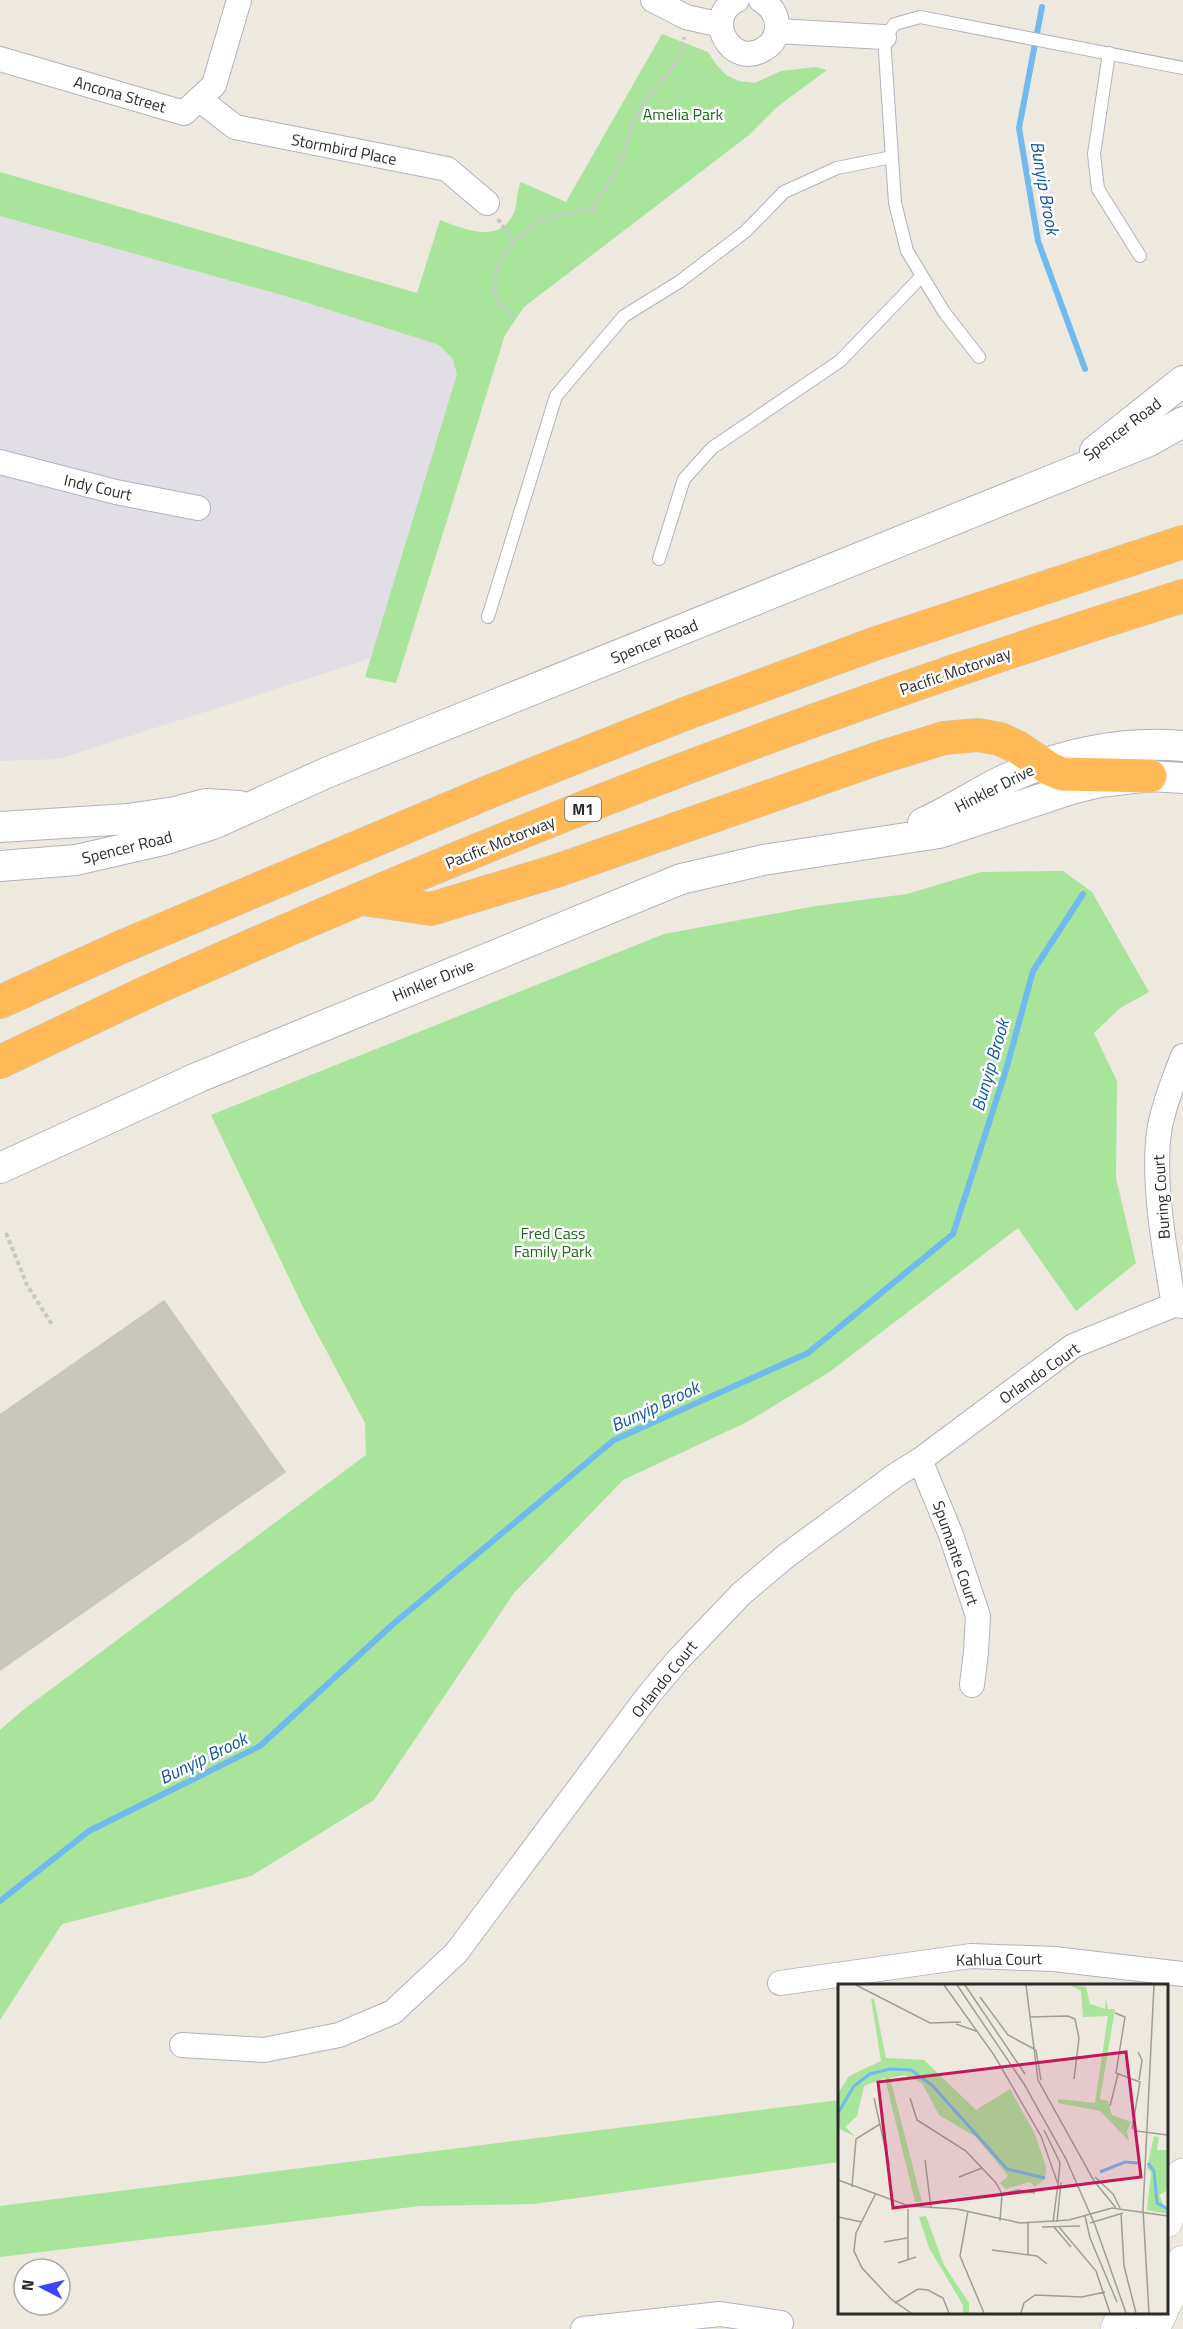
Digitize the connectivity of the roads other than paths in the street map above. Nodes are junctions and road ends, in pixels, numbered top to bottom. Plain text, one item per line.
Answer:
1 (239, 0) edge
2 (653, 0) edge
3 (738, 0) edge
4 (765, 1) edge
5 (721, 25) junction
6 (777, 31) junction
7 (884, 37) junction
8 (1109, 53) junction
9 (0, 58) edge
10 (1183, 69) edge
11 (199, 99) junction
12 (892, 157) junction
13 (488, 203) dead end
14 (1140, 256) dead end
15 (922, 276) junction
16 (979, 357) dead end
17 (1183, 381) edge
18 (1183, 422) edge
19 (0, 462) edge
20 (1060, 475) junction
21 (198, 508) dead end
22 (1183, 542) edge
23 (659, 559) dead end
24 (1183, 596) edge
25 (488, 617) dead end
26 (1183, 746) edge
27 (1042, 764) junction
28 (1150, 776) junction
29 (1183, 778) edge
30 (248, 807) junction
31 (0, 827) edge
32 (881, 841) junction
33 (0, 866) edge
34 (361, 898) junction
35 (0, 1002) edge
36 (1183, 1056) edge
37 (0, 1062) edge
38 (0, 1168) edge
39 (1179, 1305) edge
40 (920, 1460) junction
41 (972, 1685) dead end
42 (1183, 1974) edge
43 (780, 1983) dead end
44 (182, 2045) dead end
45 (1183, 2175) edge
46 (1168, 2218) edge
47 (1183, 2262) edge
48 (1168, 2300) edge
49 (1125, 2314) edge
50 (1160, 2314) edge
51 (781, 2323) dead end
52 (583, 2329) edge
53 (1117, 2329) edge
54 (1153, 2329) edge

1 - 11 street, Ancona Street
2 - 5 street
3 - 5 street
4 - 6 street
5 - 6 street
6 - 7 street
7 - 8 lane
7 - 12 lane
8 - 10 lane
8 - 14 lane
9 - 11 street, Ancona Street
11 - 13 street, Stormbird Place
12 - 15 lane
12 - 25 lane
15 - 16 lane
15 - 23 lane
17 - 20 street, Spencer Road
18 - 20 street, Spencer Road
19 - 21 street, Indy Court
20 - 30 street, Spencer Road
22 - 35 highway
24 - 34 highway, Pacific Motorway / M1
26 - 27 street, Hinkler Drive
27 - 28 highway
27 - 32 street, Hinkler Drive
27 - 34 highway
28 - 29 street, Hinkler Drive
28 - 32 street, Hinkler Drive
30 - 31 street, Spencer Road
30 - 33 street, Spencer Road
32 - 38 street, Hinkler Drive
34 - 37 highway, Pacific Motorway / M1
36 - 39 street, Buring Court
39 - 40 street, Orlando Court
40 - 41 street, Spumante Court
40 - 44 street, Orlando Court
42 - 43 street, Kahlua Court
45 - 46 main road
47 - 48 main road
49 - 53 main road
50 - 54 main road
51 - 52 street

